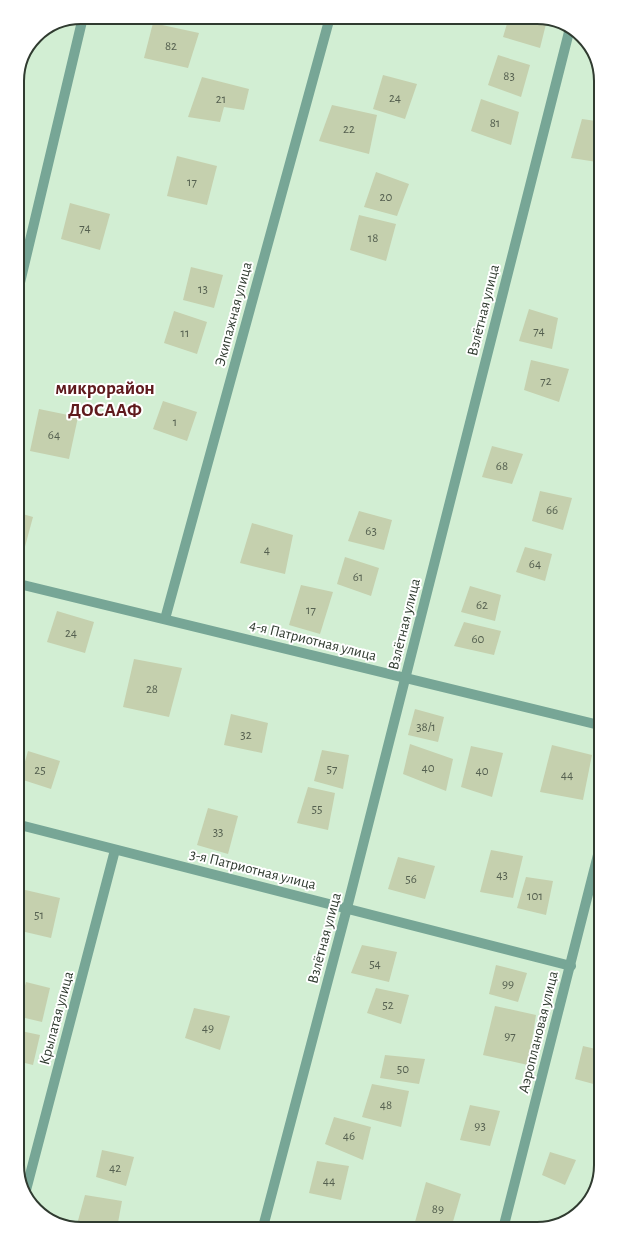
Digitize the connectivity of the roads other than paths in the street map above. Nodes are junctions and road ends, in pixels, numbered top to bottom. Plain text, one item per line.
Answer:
1 (81, 24) edge
2 (328, 24) edge
3 (569, 34) edge
4 (24, 266) edge
5 (24, 585) edge
6 (165, 619) junction
7 (406, 679) junction
8 (594, 724) edge
9 (24, 826) edge
10 (115, 850) junction
11 (594, 871) edge
12 (347, 908) junction
13 (570, 966) junction
14 (27, 1185) edge
15 (264, 1222) edge
16 (505, 1222) edge

1 - 4 street
2 - 6 street, Экипажная улица
3 - 7 street, Взлётная улица
5 - 6 street, 4-я Патриотная улица
6 - 7 street, 4-я Патриотная улица
7 - 8 street, 4-я Патриотная улица
7 - 12 street, Взлётная улица
9 - 10 street, 3-я Патриотная улица
10 - 12 street, 3-я Патриотная улица
10 - 14 street, Крылатая улица
11 - 13 street, Аэроплановая улица
12 - 13 street, 3-я Патриотная улица
12 - 15 street, Взлётная улица
13 - 16 street, Аэроплановая улица

